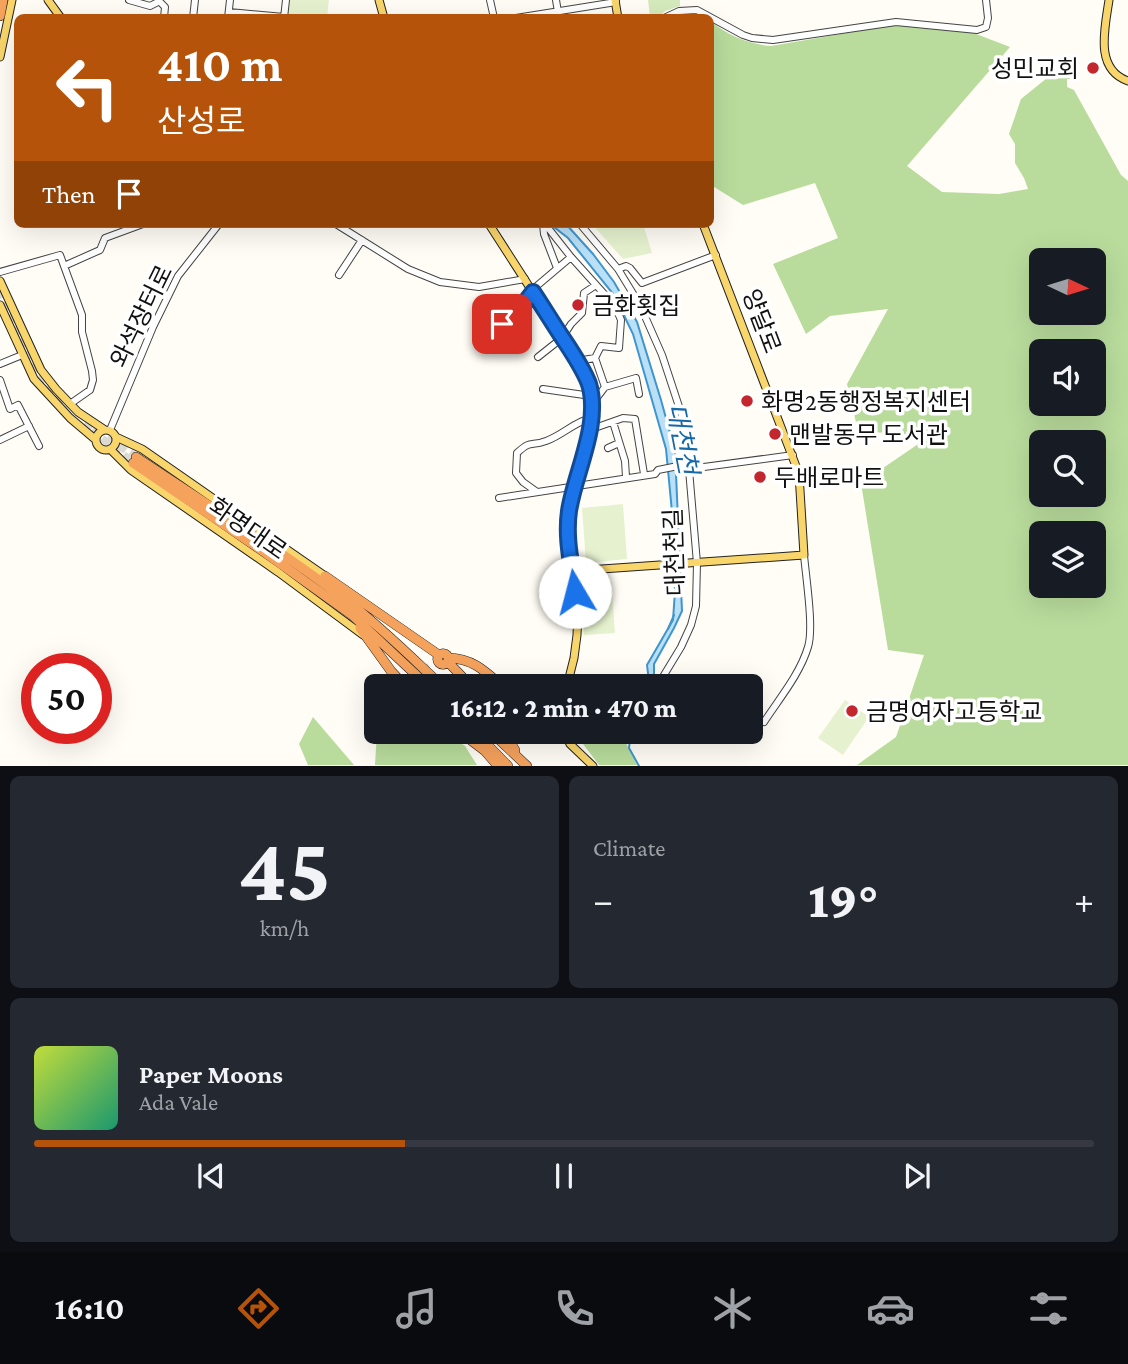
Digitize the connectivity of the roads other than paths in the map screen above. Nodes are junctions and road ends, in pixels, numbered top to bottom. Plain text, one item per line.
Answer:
1 (4, 0) edge
2 (12, 0) edge
3 (130, 0) edge
4 (556, 0) edge
5 (986, 0) edge
6 (1110, 0) edge
7 (158, 1) edge
8 (615, 1) edge
9 (559, 14) edge
10 (673, 14) edge
11 (704, 14) edge
12 (0, 16) edge
13 (714, 19) edge
14 (0, 57) edge
15 (1128, 81) edge
16 (132, 228) edge
17 (216, 228) edge
18 (342, 228) edge
19 (491, 228) edge
20 (544, 228) edge
21 (547, 228) edge
22 (583, 228) edge
23 (705, 228) edge
24 (362, 240) junction
25 (716, 255) junction
26 (571, 257) junction
27 (64, 266) junction
28 (558, 268) junction
29 (618, 269) junction
30 (0, 272) edge
31 (339, 275) dead end
32 (525, 279) junction
33 (0, 281) edge
34 (642, 283) junction
35 (596, 285) junction
36 (631, 288) junction
37 (532, 291) junction
38 (0, 305) edge
39 (484, 334) dead end
40 (562, 338) junction
41 (22, 355) junction
42 (538, 357) dead end
43 (595, 358) junction
44 (577, 361) junction
45 (0, 364) edge
46 (0, 380) edge
47 (605, 387) junction
48 (543, 389) dead end
49 (639, 394) dead end
50 (592, 400) junction
51 (70, 404) junction
52 (591, 418) junction
53 (613, 422) junction
54 (29, 426) junction
55 (108, 430) junction
56 (589, 430) junction
57 (116, 438) junction
58 (0, 440) edge
59 (96, 440) junction
60 (620, 443) junction
61 (39, 446) dead end
62 (607, 448) dead end
63 (110, 449) junction
64 (793, 455) junction
65 (687, 466) junction
66 (644, 474) junction
67 (626, 477) junction
68 (575, 485) junction
69 (537, 492) junction
70 (499, 498) dead end
71 (804, 555) junction
72 (695, 563) junction
73 (573, 571) junction
74 (325, 576) junction
75 (346, 600) junction
76 (352, 615) junction
77 (366, 636) junction
78 (462, 659) junction
79 (441, 661) junction
80 (395, 674) edge
81 (415, 674) edge
82 (429, 674) edge
83 (460, 674) joint
84 (490, 674) edge
85 (570, 674) edge
86 (665, 674) edge
87 (764, 722) dead end
88 (476, 744) edge
89 (487, 744) edge
90 (504, 744) edge
91 (511, 744) edge
92 (570, 744) edge
93 (519, 758) junction
94 (498, 765) edge
95 (508, 765) edge
96 (527, 765) edge
97 (593, 765) edge

1 - 12 highway
2 - 14 main road
3 - 7 street
4 - 9 street
5 - 13 street
6 - 15 main road
8 - 9 street
10 - 11 street
16 - 27 street
17 - 55 street, 와석장터로
18 - 24 street
19 - 32 main road
20 - 28 street
21 - 26 street
22 - 29 street, 대천천길
23 - 25 main road, 양달로
24 - 31 street
24 - 32 street
25 - 34 street
25 - 64 main road, 양달로
26 - 28 street
26 - 35 street
27 - 30 street
27 - 51 street
28 - 37 street
29 - 34 street, 대천천길
29 - 36 street, 대천천길
32 - 37 main road
33 - 51 main road
34 - 36 street
35 - 40 street
35 - 43 street
36 - 65 street, 대천천길
37 - 39 street
37 - 40 main road
38 - 41 main road
40 - 42 street
40 - 44 main road
41 - 45 street
41 - 59 main road
43 - 44 street
43 - 47 street
44 - 50 main road
46 - 54 street
47 - 49 street
47 - 50 street
48 - 50 street
50 - 52 main road
51 - 55 main road
52 - 56 main road
52 - 69 street
53 - 56 street
53 - 60 street
53 - 66 street
54 - 58 street
54 - 61 street
55 - 57 main road
55 - 59 main road
56 - 68 main road
57 - 63 main road
57 - 74 main road, 화명대로
59 - 63 main road
60 - 62 street
60 - 67 street
63 - 77 main road, 화명대로
64 - 65 street
64 - 71 main road, 양달로
65 - 66 street
65 - 72 street, 대천천길
66 - 67 street
67 - 68 street
68 - 69 street
68 - 73 main road
69 - 70 street
71 - 72 main road
71 - 87 street, 양달로
72 - 73 main road
72 - 86 street, 대천천길
73 - 85 main road
74 - 75 highway
74 - 79 highway
75 - 76 highway, 화명대로
75 - 82 highway
76 - 77 highway
76 - 81 highway, 화명대로
77 - 80 highway
78 - 79 highway
78 - 83 highway
78 - 84 highway
79 - 83 highway
88 - 94 highway
89 - 95 highway
90 - 93 highway
91 - 93 highway
92 - 97 main road
93 - 96 highway

